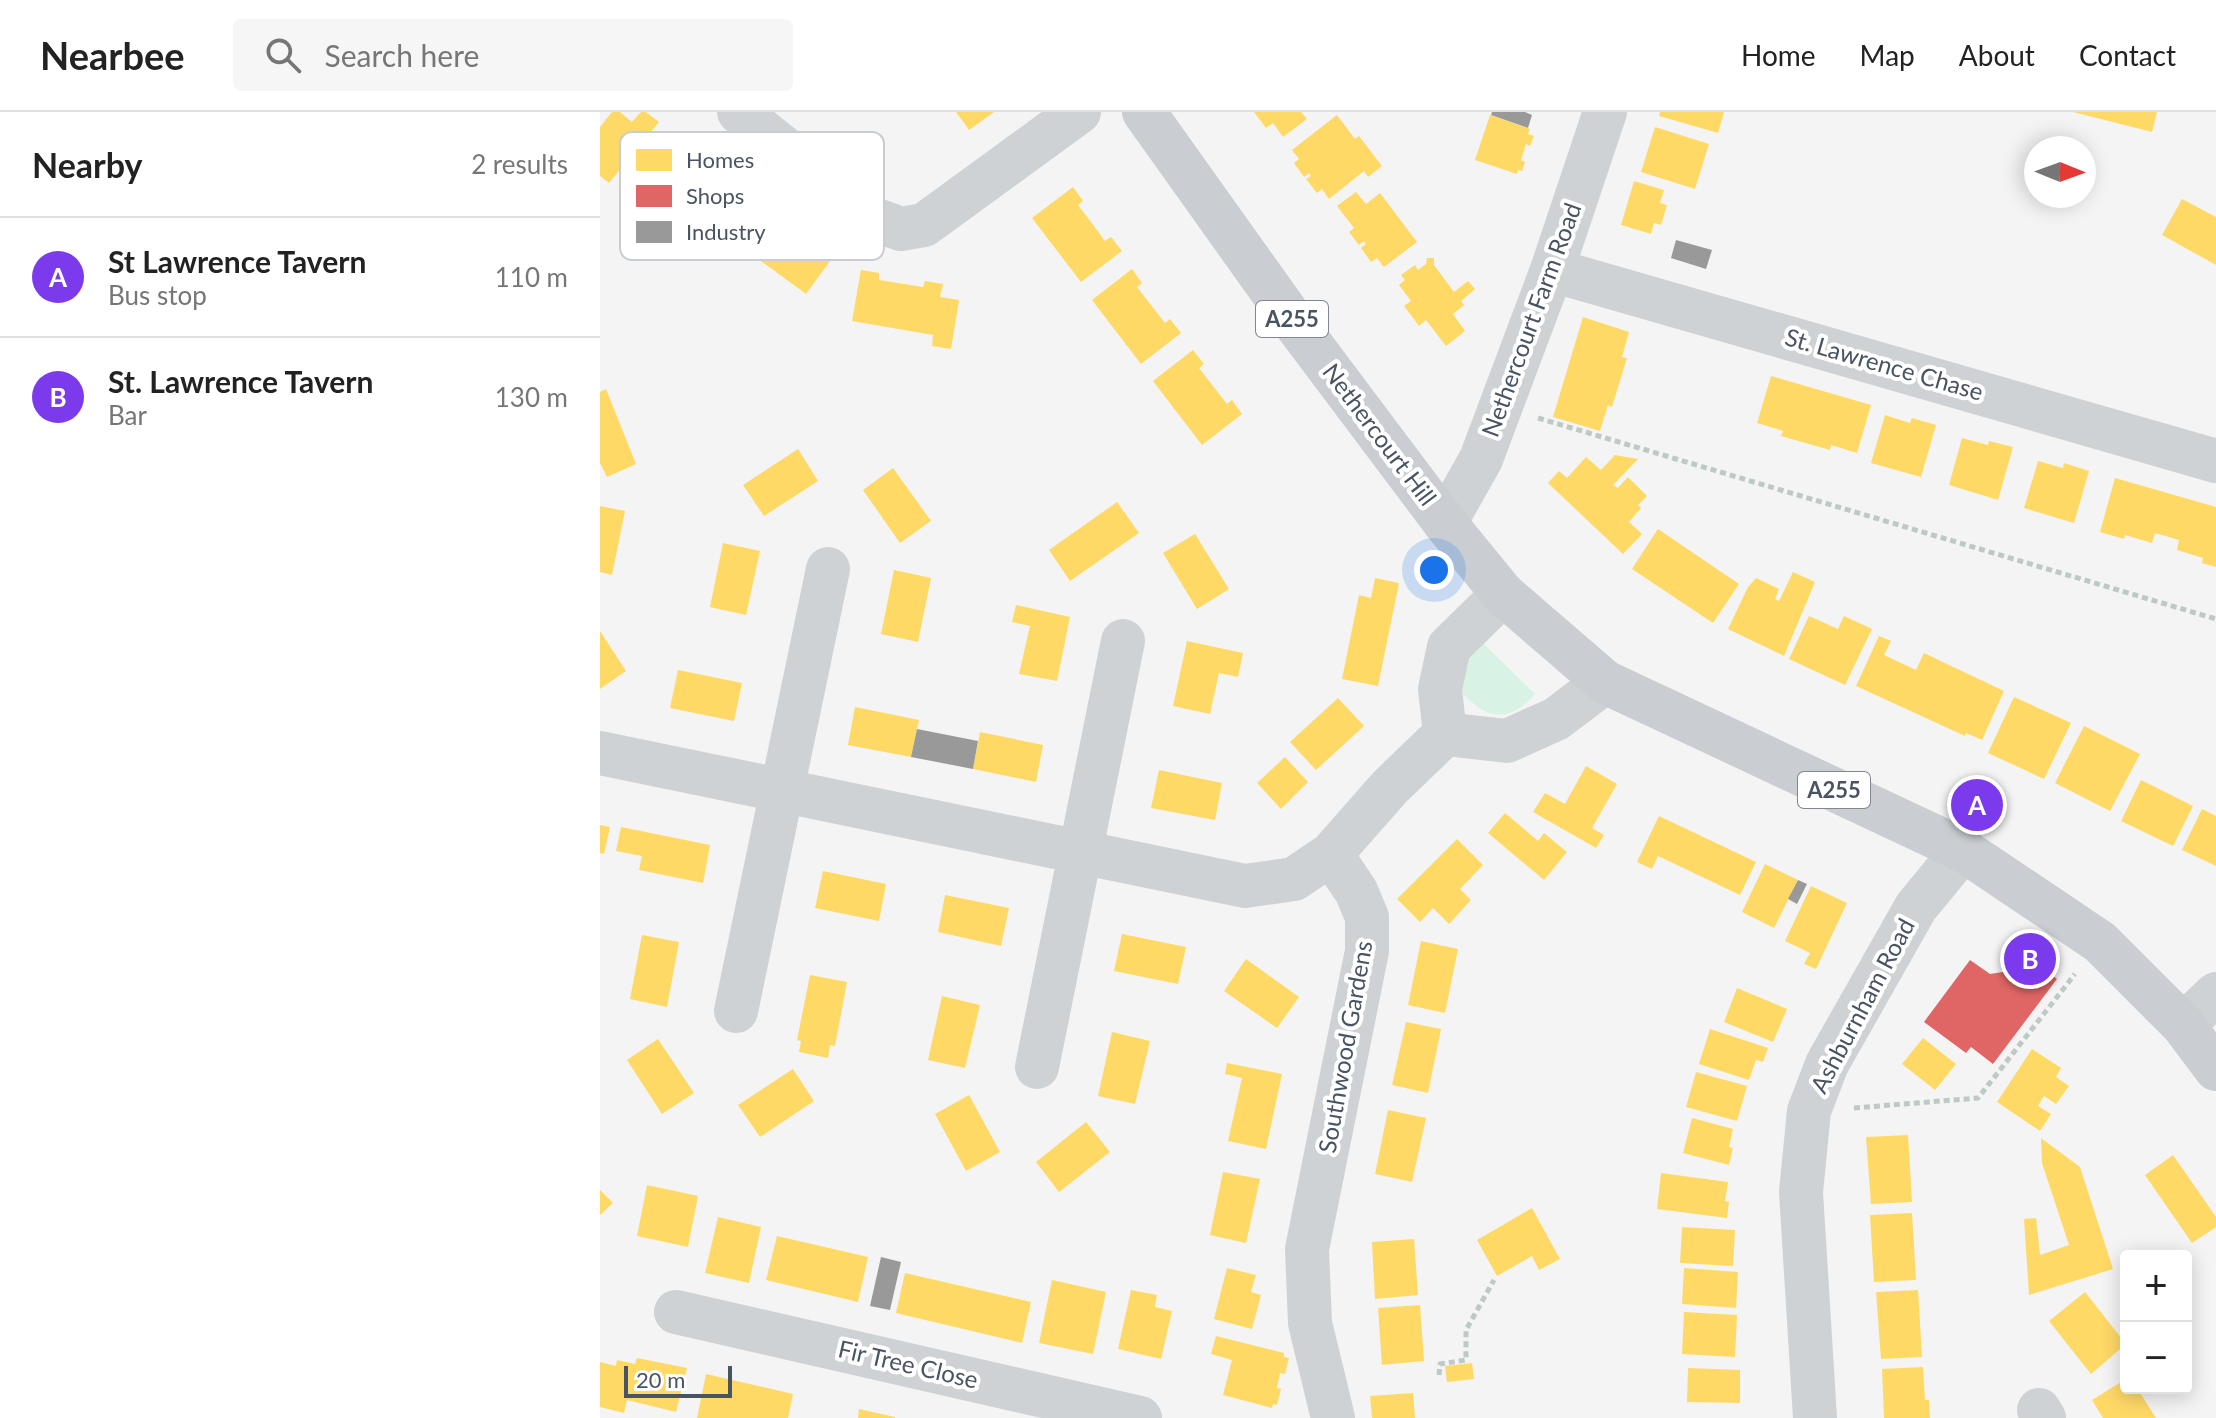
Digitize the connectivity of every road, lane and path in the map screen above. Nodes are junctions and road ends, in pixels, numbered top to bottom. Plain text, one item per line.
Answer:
1 (739, 112) edge
2 (1079, 112) edge
3 (1144, 112) edge
4 (1605, 112) edge
5 (764, 132) edge
6 (884, 223) edge
7 (1552, 270) junction
8 (1501, 407) junction
9 (2216, 461) edge
10 (1445, 523) junction
11 (828, 569) dead end
12 (1503, 594) junction
13 (2216, 619) edge
14 (1123, 641) dead end
15 (1605, 682) junction
16 (1445, 734) junction
17 (600, 753) edge
18 (782, 790) junction
19 (1963, 850) junction
20 (1080, 852) junction
21 (1331, 854) junction
22 (2100, 942) junction
23 (2216, 994) edge
24 (736, 1011) dead end
25 (2183, 1025) junction
26 (1037, 1067) dead end
27 (2216, 1069) edge
28 (1809, 1111) junction
29 (1494, 1280) dead end
30 (676, 1312) dead end
31 (1439, 1375) dead end
32 (1140, 1418) edge
33 (1333, 1418) edge
34 (1815, 1418) edge

1 - 5 street
2 - 6 street
3 - 10 main road, Nethercourt Hill / A255
4 - 7 street, Nethercourt Farm Road
7 - 8 street, Nethercourt Farm Road
7 - 9 street, St. Lawrence Chase
8 - 10 street, Nethercourt Farm Road
8 - 13 path
10 - 12 main road, A255
11 - 18 street
12 - 15 main road, A255
12 - 16 street
14 - 20 street
15 - 16 street
15 - 19 main road, A255
16 - 21 street
17 - 18 street
18 - 20 street
18 - 24 street
19 - 22 main road, A255
19 - 28 street, Ashburnham Road
20 - 21 street
20 - 26 street
21 - 33 street, Southwood Gardens
22 - 25 main road, A255
22 - 28 path
23 - 25 street
25 - 27 main road, A255
28 - 34 street, Ashburnham Road
29 - 31 path
30 - 32 street, Fir Tree Close

